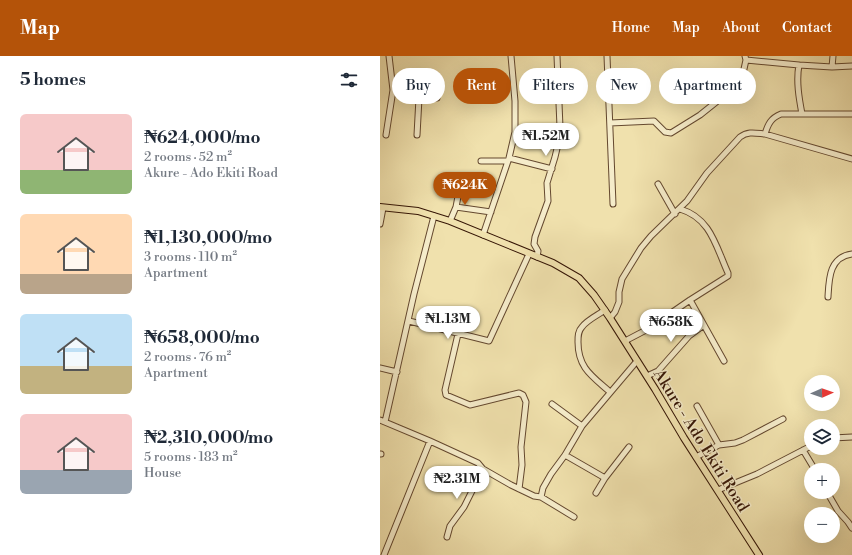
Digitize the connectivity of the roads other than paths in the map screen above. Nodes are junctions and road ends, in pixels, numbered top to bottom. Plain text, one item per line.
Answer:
1 (389, 56) edge
2 (511, 56) edge
3 (557, 56) edge
4 (607, 56) edge
5 (833, 56) edge
6 (745, 58) edge
7 (799, 65) junction
8 (852, 66) edge
9 (832, 67) junction
10 (392, 82) edge
11 (392, 96) edge
12 (419, 104) edge
13 (802, 114) junction
14 (852, 114) edge
15 (610, 123) junction
16 (765, 134) junction
17 (386, 135) dead end
18 (417, 135) dead end
19 (852, 159) edge
20 (509, 160) junction
21 (481, 161) dead end
22 (552, 169) junction
23 (658, 184) dead end
24 (460, 186) dead end
25 (612, 204) dead end
26 (456, 207) junction
27 (382, 208) edge
28 (680, 209) junction
29 (491, 212) junction
30 (674, 214) junction
31 (434, 216) junction
32 (450, 221) junction
33 (380, 224) edge
34 (483, 235) junction
35 (529, 254) junction
36 (852, 254) edge
37 (536, 257) junction
38 (828, 297) dead end
39 (690, 300) junction
40 (605, 310) junction
41 (610, 318) junction
42 (409, 321) junction
43 (704, 325) junction
44 (458, 334) junction
45 (625, 341) junction
46 (637, 361) junction
47 (724, 361) dead end
48 (380, 368) edge
49 (397, 372) junction
50 (647, 376) junction
51 (610, 392) junction
52 (552, 404) dead end
53 (697, 406) dead end
54 (783, 419) dead end
55 (383, 421) edge
56 (582, 426) junction
57 (852, 437) edge
58 (840, 438) edge
59 (430, 441) junction
60 (719, 445) junction
61 (629, 447) dead end
62 (803, 450) joint
63 (565, 455) junction
64 (696, 457) junction
65 (811, 463) edge
66 (483, 469) junction
67 (605, 478) junction
68 (519, 489) junction
69 (718, 490) junction
70 (596, 493) dead end
71 (541, 497) junction
72 (831, 499) edge
73 (574, 517) dead end
74 (852, 528) edge
75 (447, 537) dead end
76 (384, 555) edge
77 (759, 555) edge

1 - 10 street
2 - 20 street
3 - 22 street
4 - 15 street
5 - 9 street
6 - 7 street
6 - 15 street
7 - 9 street
7 - 13 street
8 - 9 street
11 - 17 street
12 - 18 street
13 - 14 street
13 - 16 street
15 - 25 street
16 - 19 street
16 - 28 street
20 - 21 street
20 - 22 street
20 - 29 street
22 - 37 street
23 - 30 street
24 - 26 street
26 - 29 street
26 - 32 street
27 - 31 main road, Akure - Ado Ekiti Road
27 - 33 street
28 - 30 street
28 - 39 street
29 - 34 street
30 - 41 street
31 - 32 main road, Akure - Ado Ekiti Road
31 - 42 street
32 - 34 main road, Akure - Ado Ekiti Road
34 - 35 main road, Akure - Ado Ekiti Road
35 - 37 main road, Akure - Ado Ekiti Road
35 - 44 street
36 - 38 street
37 - 40 main road, Akure - Ado Ekiti Road
39 - 43 street
39 - 45 street
40 - 41 main road, Akure - Ado Ekiti Road
40 - 51 street
41 - 45 main road, Akure - Ado Ekiti Road
42 - 44 street
42 - 49 street
43 - 47 street
43 - 50 street
44 - 68 street
45 - 46 main road, Akure - Ado Ekiti Road
46 - 50 main road, Akure - Ado Ekiti Road
46 - 51 street
48 - 49 street
49 - 55 street
50 - 64 main road, Akure - Ado Ekiti Road
51 - 56 street
52 - 56 street
53 - 60 street
54 - 60 street
55 - 59 street
56 - 63 street
57 - 58 street
59 - 66 street
59 - 76 street
60 - 64 street
61 - 67 street
62 - 65 street
62 - 69 street
63 - 67 street
63 - 71 street
64 - 69 main road, Akure - Ado Ekiti Road
66 - 68 street
66 - 75 street
67 - 70 street
68 - 71 street
69 - 77 main road, Akure - Ado Ekiti Road
71 - 73 street
72 - 74 street

